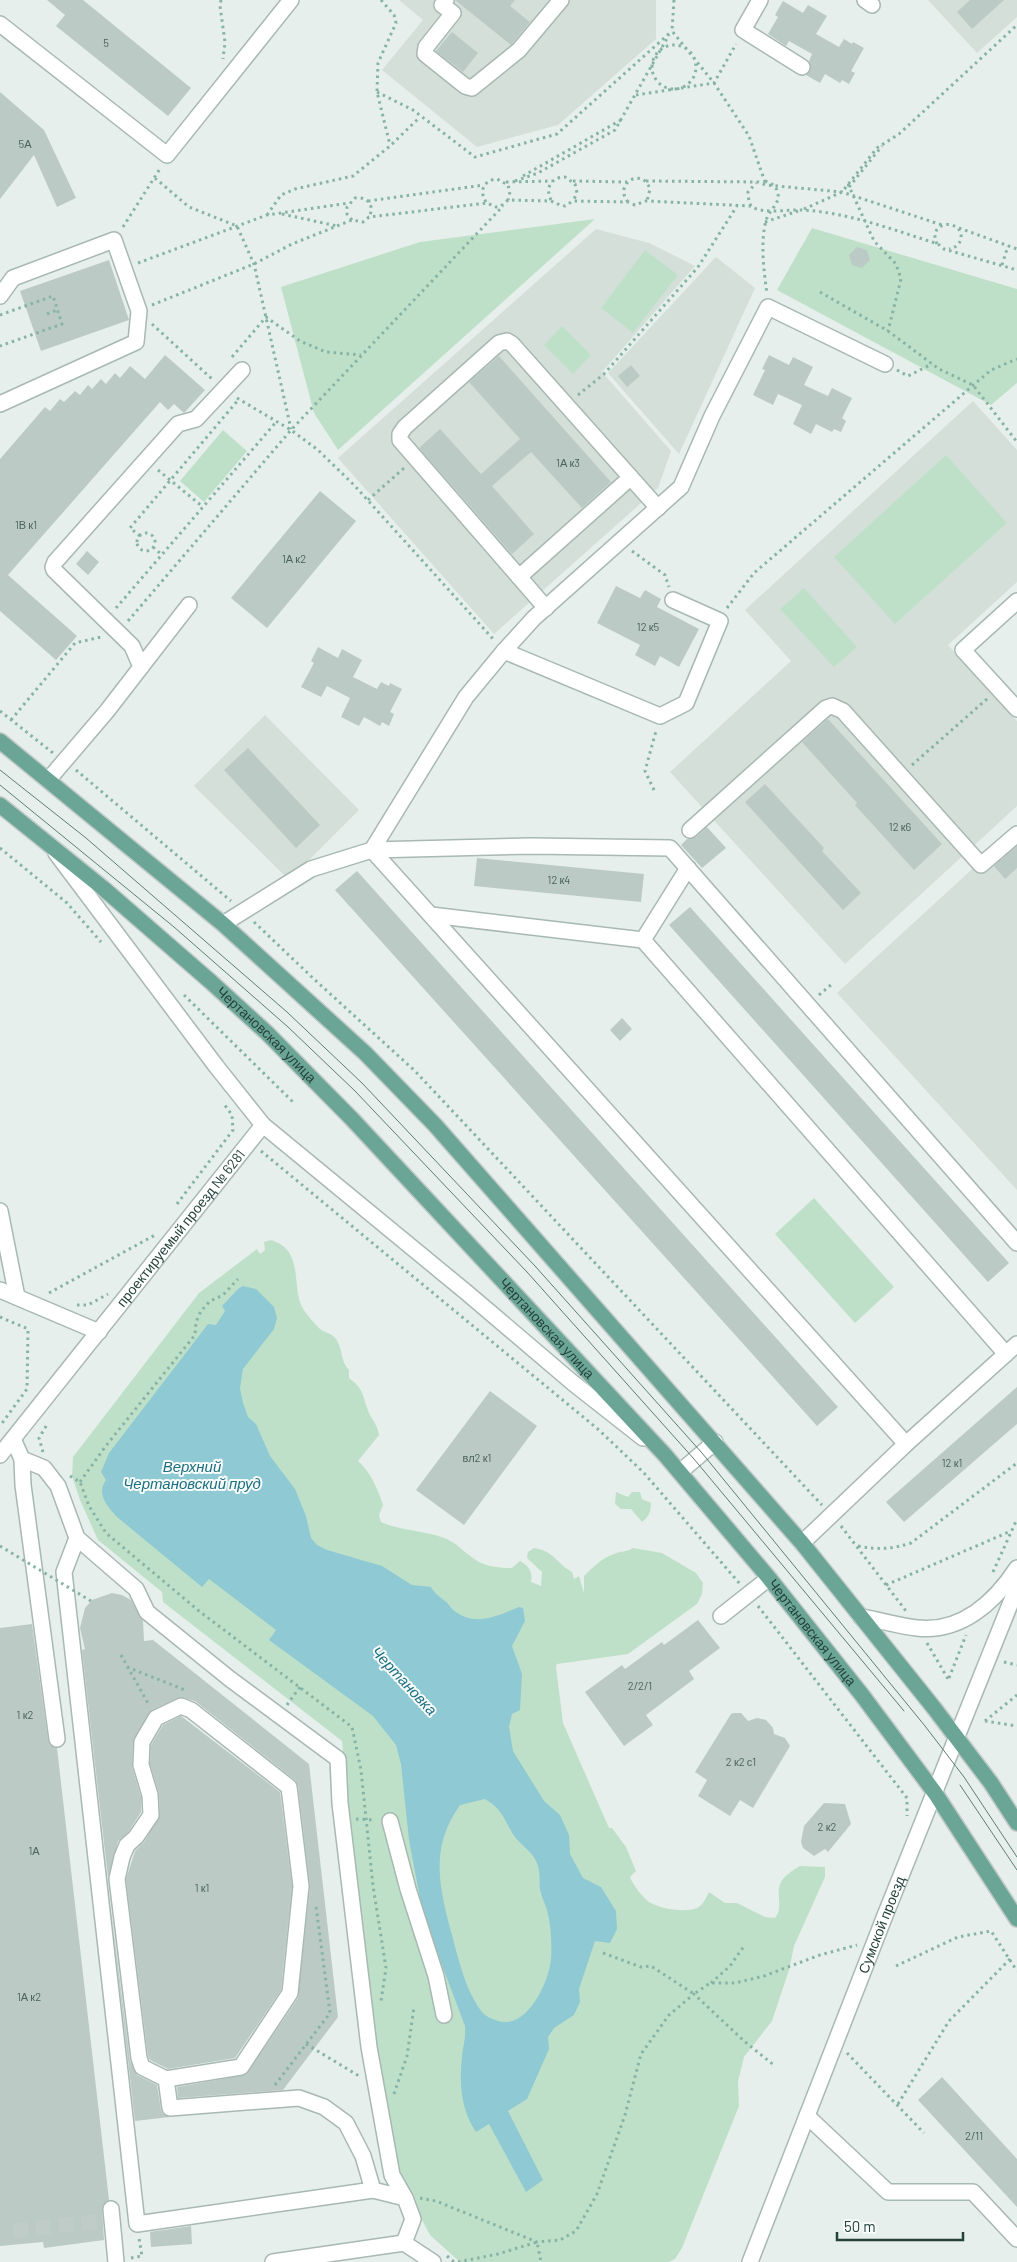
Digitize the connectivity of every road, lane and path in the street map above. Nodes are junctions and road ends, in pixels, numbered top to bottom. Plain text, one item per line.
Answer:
1 (221, 0) edge
2 (291, 0) edge
3 (381, 0) edge
4 (446, 0) edge
5 (561, 0) edge
6 (674, 0) edge
7 (760, 0) edge
8 (0, 24) edge
9 (1017, 25) edge
10 (743, 30) junction
11 (672, 31) junction
12 (660, 50) junction
13 (687, 50) junction
14 (223, 61) dead end
15 (652, 63) junction
16 (802, 67) dead end
17 (714, 83) junction
18 (680, 88) junction
19 (378, 92) junction
20 (636, 95) junction
21 (420, 117) junction
22 (390, 146) junction
23 (167, 155) junction
24 (155, 178) junction
25 (515, 181) junction
26 (552, 181) junction
27 (573, 181) junction
28 (646, 181) junction
29 (505, 182) junction
30 (627, 182) junction
31 (758, 182) junction
32 (766, 183) junction
33 (484, 185) junction
34 (848, 185) junction
35 (774, 186) junction
36 (842, 192) junction
37 (854, 196) junction
38 (368, 200) junction
39 (508, 200) junction
40 (551, 201) junction
41 (573, 201) junction
42 (646, 201) junction
43 (628, 202) junction
44 (349, 203) junction
45 (487, 203) junction
46 (505, 204) junction
47 (738, 205) junction
48 (751, 206) junction
49 (770, 210) junction
50 (803, 210) junction
51 (280, 213) junction
52 (267, 215) junction
53 (130, 216) dead end
54 (369, 217) junction
55 (352, 220) junction
56 (863, 220) junction
57 (765, 222) junction
58 (942, 225) junction
59 (237, 226) junction
60 (338, 226) junction
61 (957, 228) junction
62 (938, 244) junction
63 (1008, 246) junction
64 (1017, 249) edge
65 (949, 250) junction
66 (254, 264) junction
67 (1002, 265) junction
68 (124, 269) junction
69 (1017, 270) edge
70 (820, 292) dead end
71 (0, 296) edge
72 (768, 307) junction
73 (57, 310) junction
74 (139, 311) junction
75 (47, 314) dead end
76 (0, 315) edge
77 (266, 317) junction
78 (888, 332) junction
79 (0, 346) edge
80 (362, 355) junction
81 (1017, 360) edge
82 (885, 364) joint
83 (932, 364) junction
84 (242, 370) joint
85 (973, 386) junction
86 (224, 390) junction
87 (239, 399) junction
88 (1, 403) edge
89 (566, 405) junction
90 (277, 421) junction
91 (291, 430) junction
92 (1017, 442) edge
93 (414, 459) junction
94 (146, 460) junction
95 (630, 478) junction
96 (170, 480) junction
97 (368, 500) junction
98 (203, 508) junction
99 (658, 508) junction
100 (140, 536) junction
101 (153, 547) junction
102 (162, 555) junction
103 (637, 555) dead end
104 (519, 577) junction
105 (673, 600) joint
106 (1017, 601) edge
107 (189, 605) dead end
108 (546, 608) junction
109 (106, 620) junction
110 (720, 621) junction
111 (118, 632) junction
112 (504, 651) junction
113 (141, 667) junction
114 (998, 688) junction
115 (1017, 709) edge
116 (660, 716) junction
117 (12, 720) dead end
118 (0, 741) edge
119 (900, 775) junction
120 (49, 780) junction
121 (654, 790) dead end
122 (0, 806) edge
123 (690, 830) dead end
124 (1017, 834) edge
125 (50, 846) junction
126 (0, 848) edge
127 (372, 850) junction
128 (688, 868) junction
129 (431, 915) junction
130 (223, 924) junction
131 (643, 940) junction
132 (105, 946) dead end
133 (178, 990) dead end
134 (249, 1059) dead end
135 (256, 1066) junction
136 (222, 1102) dead end
137 (293, 1102) dead end
138 (263, 1125) junction
139 (233, 1130) junction
140 (249, 1142) junction
141 (0, 1211) edge
142 (172, 1212) dead end
143 (160, 1227) dead end
144 (155, 1234) junction
145 (1017, 1243) edge
146 (146, 1247) dead end
147 (238, 1279) dead end
148 (0, 1290) edge
149 (109, 1293) dead end
150 (17, 1297) junction
151 (54, 1298) dead end
152 (70, 1306) dead end
153 (0, 1317) edge
154 (100, 1332) junction
155 (1012, 1349) edge
156 (48, 1422) dead end
157 (0, 1426) edge
158 (13, 1439) junction
159 (714, 1442) junction
160 (906, 1444) junction
161 (665, 1454) junction
162 (0, 1455) edge
163 (22, 1459) junction
164 (1017, 1464) edge
165 (43, 1465) junction
166 (680, 1472) junction
167 (80, 1482) junction
168 (1011, 1531) dead end
169 (77, 1538) junction
170 (802, 1543) junction
171 (0, 1546) edge
172 (858, 1546) dead end
173 (1017, 1568) edge
174 (769, 1578) junction
175 (886, 1585) dead end
176 (1017, 1587) edge
177 (748, 1594) junction
178 (91, 1601) dead end
179 (721, 1616) dead end
180 (861, 1617) junction
181 (121, 1655) dead end
182 (1004, 1662) dead end
183 (1017, 1664) edge
184 (127, 1667) junction
185 (300, 1687) junction
186 (184, 1690) dead end
187 (1017, 1695) edge
188 (285, 1707) dead end
189 (156, 1718) junction
190 (1017, 1726) edge
191 (957, 1737) junction
192 (56, 1739) dead end
193 (935, 1792) junction
194 (907, 1816) dead end
195 (347, 1819) dead end
196 (366, 1819) junction
197 (390, 1821) joint
198 (1017, 1823) edge
199 (1017, 1919) edge
200 (862, 1944) dead end
201 (744, 1946) dead end
202 (603, 1953) dead end
203 (1010, 1959) junction
204 (896, 1966) dead end
205 (1017, 1972) edge
206 (710, 1983) junction
207 (694, 1994) junction
208 (381, 2001) dead end
209 (414, 2008) dead end
210 (444, 2015) dead end
211 (835, 2041) junction
212 (306, 2044) dead end
213 (775, 2066) dead end
214 (403, 2069) dead end
215 (166, 2079) junction
216 (377, 2087) junction
217 (898, 2104) junction
218 (807, 2116) junction
219 (924, 2133) dead end
220 (373, 2190) junction
221 (405, 2198) junction
222 (111, 2216) dead end
223 (138, 2224) junction
224 (1017, 2239) edge
225 (536, 2242) junction
226 (404, 2243) junction
227 (437, 2256) edge
228 (307, 2260) edge
229 (116, 2261) edge
230 (273, 2262) edge
231 (454, 2262) edge
232 (458, 2262) edge
233 (541, 2262) edge
234 (750, 2262) edge

1 - 14 path
2 - 23 street
3 - 19 path
4 - 5 street
6 - 11 path
7 - 10 street
8 - 23 street
9 - 34 path
10 - 16 street
10 - 17 path
11 - 12 path
11 - 13 path
11 - 21 path
12 - 13 path
12 - 15 path
13 - 17 path
13 - 18 path
15 - 18 path
15 - 20 path
17 - 18 path
17 - 32 path
18 - 20 path
19 - 21 path
19 - 22 path
20 - 25 path
21 - 22 path
22 - 52 path
23 - 24 path
24 - 53 path
24 - 59 path
25 - 26 path
25 - 29 path
26 - 27 path
26 - 40 path
27 - 30 path
27 - 41 path
28 - 30 path
28 - 31 path
28 - 42 path
29 - 33 path
29 - 39 path
30 - 43 path
31 - 32 path
31 - 48 path
32 - 35 path
33 - 38 path
33 - 45 path
34 - 36 path
34 - 37 path
35 - 36 path
35 - 49 path
36 - 37 path
36 - 50 path
37 - 56 path
37 - 58 path
38 - 44 path
38 - 54 path
39 - 40 path
39 - 46 path
40 - 41 path
41 - 43 path
42 - 43 path
42 - 47 path
44 - 51 path
44 - 55 path
45 - 46 path
45 - 54 path
46 - 80 path
47 - 48 path
47 - 89 path
48 - 49 path
49 - 50 path
49 - 57 path
50 - 56 path
50 - 57 path
51 - 52 path
51 - 60 path
52 - 59 path
54 - 55 path
55 - 60 path
56 - 62 path
56 - 78 path
57 - 72 path
58 - 61 path
58 - 62 path
59 - 66 path
59 - 68 path
60 - 66 path
61 - 63 path
61 - 65 path
62 - 65 path
63 - 64 path
63 - 67 path
65 - 67 path
66 - 74 path
66 - 77 path
67 - 69 path
68 - 71 street
68 - 74 street
70 - 78 path
72 - 82 street
72 - 99 street
73 - 75 path
73 - 76 path
73 - 79 path
74 - 86 path
74 - 88 street
77 - 80 path
77 - 84 path
77 - 91 path
78 - 83 path
80 - 91 path
81 - 85 path
82 - 83 path
83 - 85 path
84 - 86 street
85 - 92 path
85 - 110 path
86 - 87 path
86 - 94 street
87 - 90 path
87 - 96 path
89 - 93 street
89 - 95 street
90 - 91 path
90 - 98 path
91 - 97 path
91 - 111 path
93 - 97 path
93 - 104 street
94 - 96 path
94 - 109 street
95 - 99 street
95 - 104 street
96 - 98 path
96 - 100 path
97 - 112 path
98 - 102 path
99 - 108 street
100 - 101 path
100 - 101 path
101 - 102 path
102 - 109 path
103 - 105 path
104 - 108 street
105 - 110 street
106 - 114 street
107 - 113 street
108 - 112 street
109 - 111 street
110 - 116 street
111 - 113 street
111 - 117 path
112 - 116 street
112 - 127 street
113 - 120 street
114 - 115 street
114 - 119 path
116 - 121 path
118 - 120 main road
119 - 123 street
119 - 124 street
120 - 130 main road
122 - 125 main road, Чертановская улица
125 - 138 street
125 - 161 main road, Чертановская улица
126 - 132 path
127 - 128 street
127 - 129 street
127 - 130 street
128 - 131 street
128 - 145 street
129 - 131 street
129 - 160 street
130 - 159 main road
131 - 155 street
133 - 135 path
134 - 135 path
135 - 137 path
136 - 139 path
138 - 140 street, проектируемый проезд № 6281
138 - 161 street
139 - 140 path
139 - 142 path
140 - 154 street, проектируемый проезд № 6281
140 - 177 path
141 - 150 street
143 - 144 path
144 - 146 path
144 - 151 path
147 - 167 path
148 - 150 street
149 - 152 path
150 - 154 street
153 - 157 path
154 - 158 street, проектируемый проезд № 6281
155 - 160 street
156 - 165 path
158 - 162 street, проектируемый проезд № 6281
158 - 163 street
159 - 166 street
159 - 170 main road
160 - 170 street
161 - 166 main road, Чертановская улица
163 - 165 street
163 - 192 street
164 - 172 path
165 - 167 path
165 - 169 street
166 - 174 main road, Чертановская улица
167 - 185 path
168 - 175 path
169 - 216 street
169 - 223 street
170 - 180 main road
171 - 178 path, bridge
173 - 180 street
174 - 177 street
174 - 193 main road, Чертановская улица
176 - 191 street, Сумской проезд
177 - 179 street
177 - 194 path
180 - 191 main road
181 - 184 path
182 - 183 path
184 - 186 path
184 - 189 path
185 - 188 path
185 - 196 path
187 - 190 path
189 - 215 street
189 - 215 street
191 - 193 street, Сумской проезд
191 - 198 main road
193 - 199 main road, Чертановская улица
193 - 211 street, Сумской проезд
195 - 196 path
196 - 197 path
196 - 208 path
197 - 210 street
200 - 206 path
201 - 206 path
202 - 207 path
203 - 204 path
203 - 205 path
203 - 217 path
206 - 207 path
207 - 213 path
207 - 225 path
209 - 214 path
211 - 217 path
211 - 218 street, Сумской проезд
212 - 216 path
215 - 220 street
216 - 221 street
217 - 219 path
218 - 224 street
218 - 234 street, Сумской проезд
220 - 221 street
220 - 223 street
221 - 225 path
221 - 226 street
222 - 229 street
223 - 229 path
225 - 232 path
225 - 233 path
226 - 227 street
226 - 228 street
227 - 231 path
228 - 230 street

